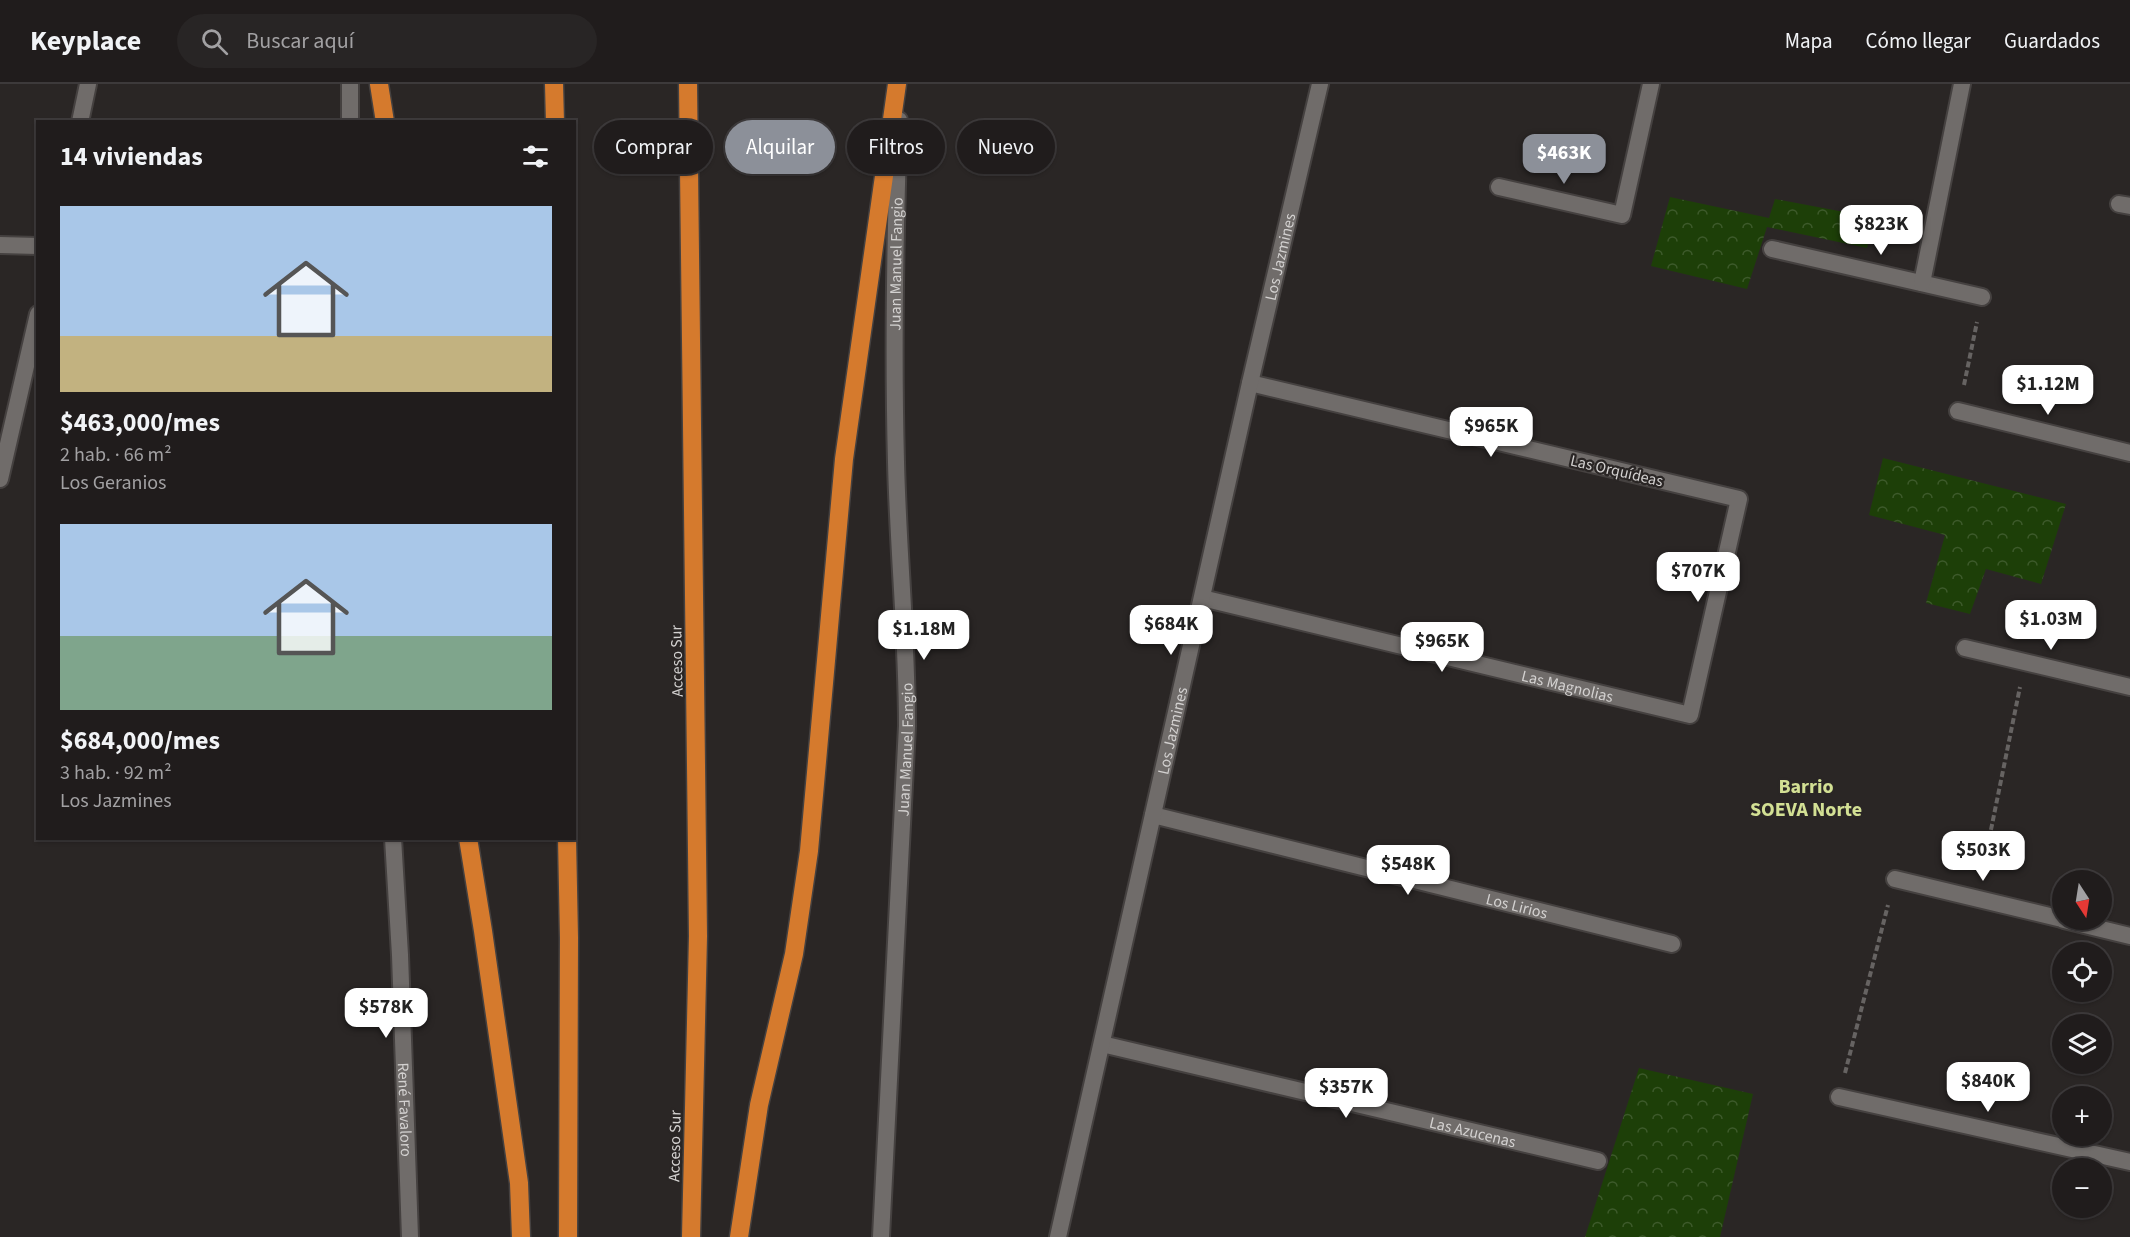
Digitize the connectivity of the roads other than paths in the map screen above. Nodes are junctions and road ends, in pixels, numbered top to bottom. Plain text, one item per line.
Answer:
1 (88, 84) edge
2 (350, 84) edge
3 (379, 84) edge
4 (554, 84) edge
5 (688, 84) edge
6 (899, 84) edge
7 (1320, 84) edge
8 (1651, 84) edge
9 (1962, 84) edge
10 (80, 120) edge
11 (350, 120) edge
12 (384, 120) edge
13 (555, 120) edge
14 (1499, 187) dead end
15 (0, 245) edge
16 (36, 246) edge
17 (1772, 249) dead end
18 (1922, 283) junction
19 (1982, 297) road end
20 (36, 323) edge
21 (1250, 383) junction
22 (1958, 411) road end
23 (2130, 453) edge
24 (0, 479) edge
25 (1202, 598) junction
26 (1965, 648) dead end
27 (2130, 687) edge
28 (1690, 715) joint
29 (1153, 815) junction
30 (393, 840) edge
31 (468, 840) edge
32 (567, 840) edge
33 (1895, 879) road end
34 (2052, 916) edge
35 (2106, 930) edge
36 (2130, 936) edge
37 (1672, 944) dead end
38 (1102, 1044) junction
39 (1839, 1097) road end
40 (1598, 1161) dead end
41 (2130, 1162) edge
42 (410, 1237) edge
43 (521, 1237) edge
44 (568, 1237) edge
45 (691, 1237) edge
46 (739, 1237) edge
47 (881, 1237) edge
48 (1058, 1237) edge

1 - 10 street
2 - 11 street
3 - 12 highway
4 - 13 highway
5 - 45 highway, Acceso Sur
6 - 46 highway
6 - 47 street, Juan Manuel Fangio
7 - 21 street, Los Jazmines
8 - 14 street
9 - 18 street
15 - 16 street
17 - 18 street
18 - 19 street
20 - 24 street
21 - 25 street, Los Jazmines
21 - 28 street, Las Orquídeas
22 - 23 street
25 - 28 street, Las Magnolias
25 - 29 street, Los Jazmines
26 - 27 street
29 - 37 street, Los Lirios
29 - 38 street, Los Jazmines
30 - 42 street, René Favaloro
31 - 43 highway
32 - 44 highway
33 - 34 street
35 - 36 street
38 - 40 street, Las Azucenas
38 - 48 street, Los Jazmines
39 - 41 street

